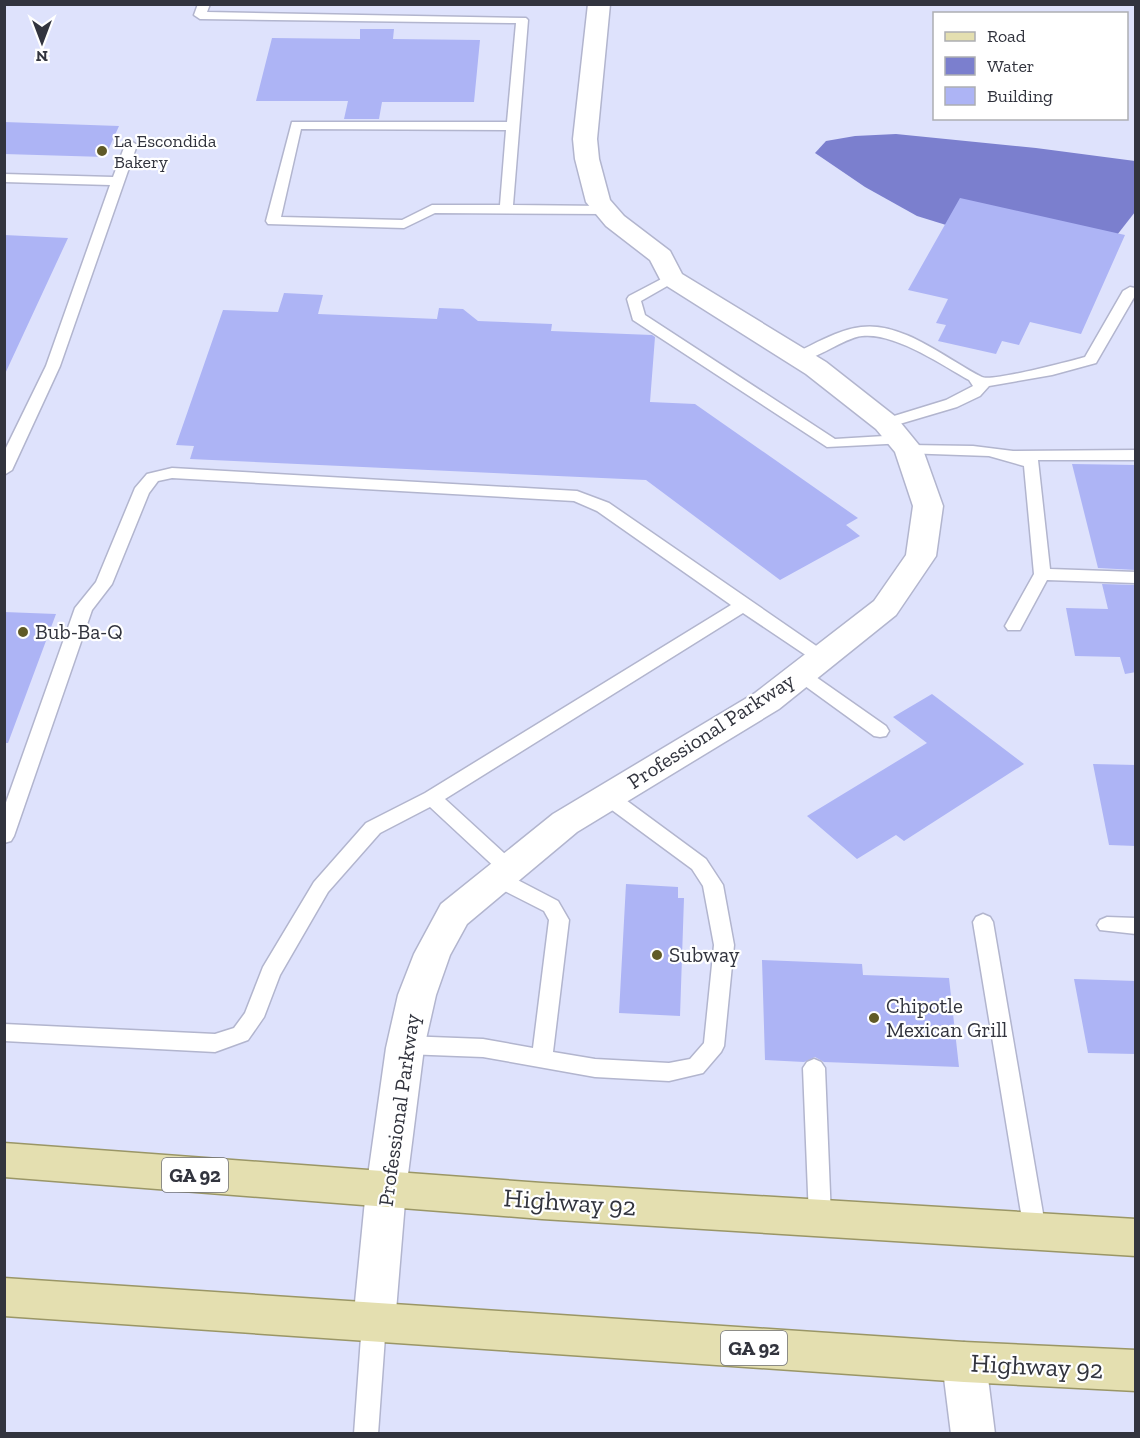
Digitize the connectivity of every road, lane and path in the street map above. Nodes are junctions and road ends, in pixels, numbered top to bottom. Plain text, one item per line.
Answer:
1 (204, 4) edge
2 (599, 4) edge
3 (513, 126) junction
4 (131, 145) dead end
5 (4, 178) edge
6 (119, 181) junction
7 (506, 210) junction
8 (605, 210) junction
9 (671, 278) junction
10 (1130, 291) dead end
11 (798, 357) junction
12 (980, 383) junction
13 (899, 438) junction
14 (1015, 455) junction
15 (1136, 455) edge
16 (4, 470) edge
17 (1042, 574) junction
18 (1136, 578) edge
19 (743, 606) junction
20 (1014, 626) dead end
21 (811, 666) junction
22 (880, 731) dead end
23 (608, 797) junction
24 (432, 798) junction
25 (4, 836) edge
26 (503, 874) junction
27 (983, 922) dead end
28 (1107, 925) dead end
29 (1136, 926) edge
30 (4, 1032) edge
31 (405, 1045) junction
32 (542, 1059) junction
33 (814, 1068) dead end
34 (4, 1160) edge
35 (386, 1190) junction
36 (820, 1218) junction
37 (1035, 1231) junction
38 (1136, 1238) edge
39 (4, 1297) edge
40 (374, 1323) junction
41 (964, 1362) junction
42 (1136, 1371) edge
43 (366, 1434) edge
44 (973, 1434) edge

1 - 3 lane
2 - 8 street
3 - 7 lane
3 - 7 lane
4 - 6 lane
5 - 6 lane
6 - 16 lane
7 - 8 lane
8 - 9 street
9 - 11 street
9 - 13 lane
10 - 12 lane
11 - 12 lane
11 - 13 street
12 - 13 lane
13 - 14 lane
13 - 21 street, Professional Parkway
14 - 15 lane
14 - 17 lane
17 - 18 lane
17 - 20 lane
19 - 21 lane
19 - 24 lane
19 - 25 lane
21 - 22 lane
21 - 23 street, Professional Parkway
23 - 26 street, Professional Parkway
23 - 32 lane
24 - 26 lane
24 - 30 lane
26 - 31 street, Professional Parkway
26 - 32 lane
27 - 37 lane
28 - 29 lane
31 - 32 lane
31 - 35 street, Professional Parkway
33 - 36 lane
34 - 35 main road, Highway 92 / GA 92
35 - 36 main road, Highway 92 / GA 92
35 - 40 street, Professional Parkway
36 - 37 main road, Highway 92 / GA 92
37 - 38 main road, Highway 92 / GA 92
39 - 40 main road, Highway 92 / GA 92
40 - 41 main road, Highway 92 / GA 92
40 - 43 lane
41 - 42 main road, Highway 92 / GA 92
41 - 44 street

